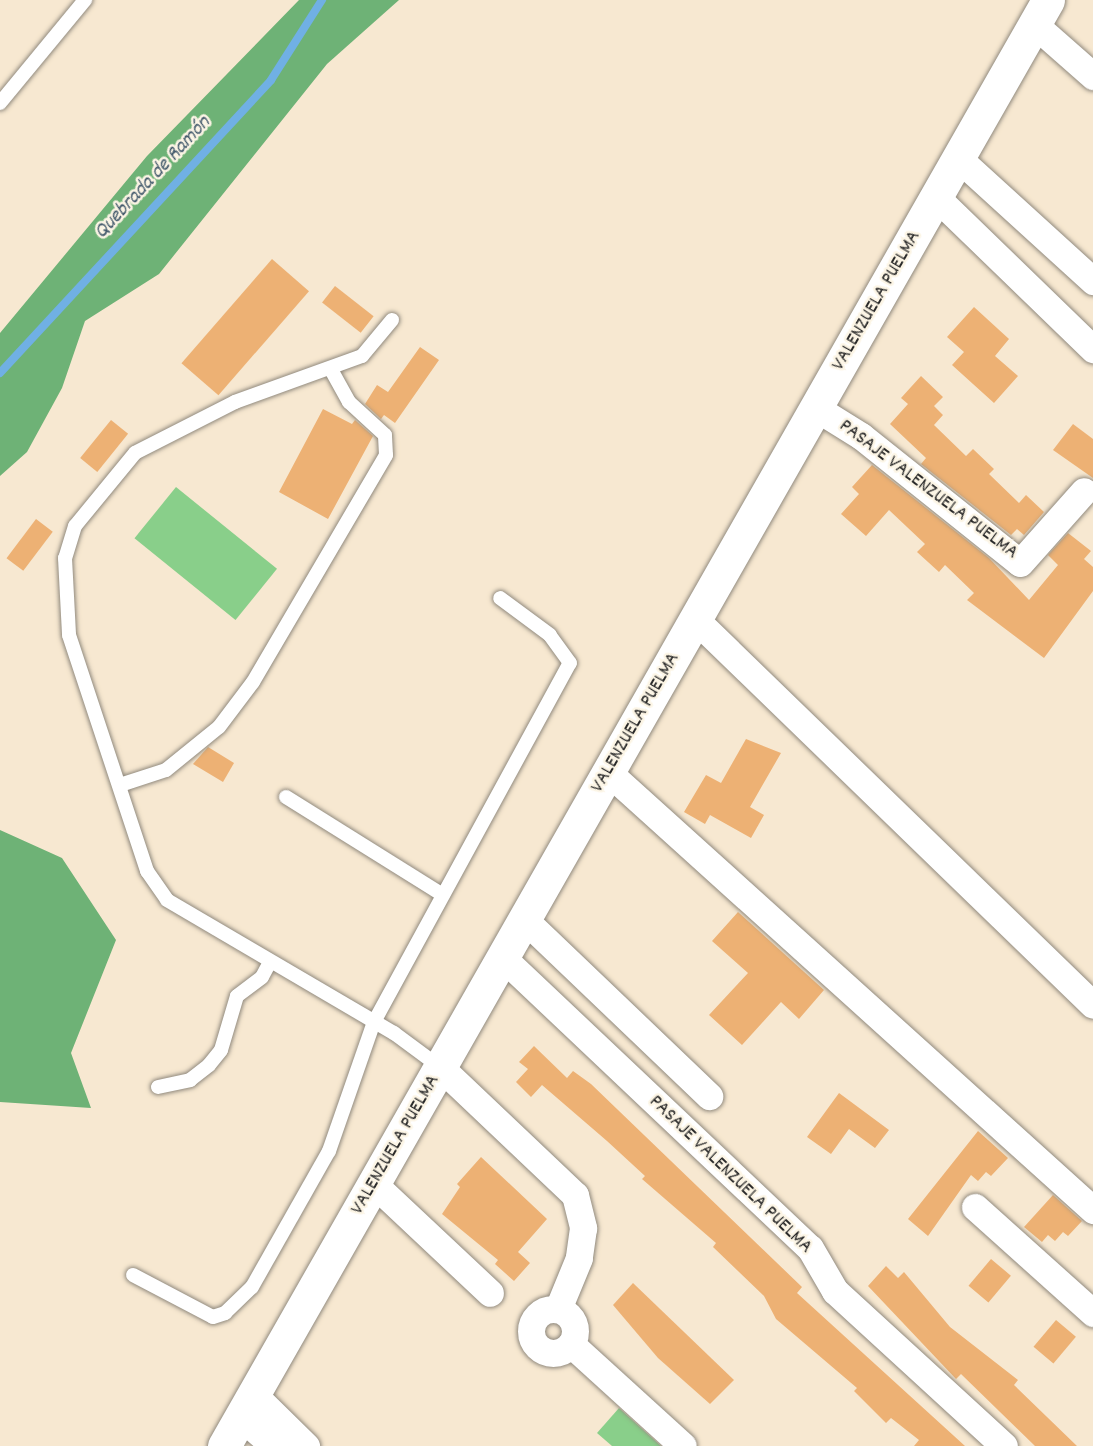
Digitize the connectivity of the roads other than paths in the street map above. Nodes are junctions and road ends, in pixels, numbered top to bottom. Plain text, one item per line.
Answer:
1 (85, 0) edge
2 (1041, 12) edge
3 (1093, 76) edge
4 (0, 103) edge
5 (958, 158) junction
6 (936, 196) junction
7 (1093, 281) edge
8 (392, 320) dead end
9 (1093, 349) edge
10 (332, 369) junction
11 (816, 408) junction
12 (1084, 491) dead end
13 (500, 598) dead end
14 (695, 619) junction
15 (608, 772) junction
16 (120, 785) junction
17 (286, 797) dead end
18 (441, 894) junction
19 (525, 920) junction
20 (502, 958) junction
21 (270, 963) junction
22 (1093, 1005) edge
23 (374, 1022) junction
24 (440, 1067) junction
25 (158, 1087) dead end
26 (709, 1096) dead end
27 (374, 1184) junction
28 (975, 1207) dead end
29 (1093, 1210) edge
30 (133, 1275) dead end
31 (490, 1293) dead end
32 (558, 1309) junction
33 (1093, 1313) edge
34 (571, 1344) junction
35 (247, 1406) junction
36 (224, 1446) edge
37 (274, 1446) edge
38 (306, 1446) edge
39 (683, 1446) edge
40 (1004, 1446) edge

1 - 4 lane
2 - 3 street
2 - 5 street, VALENZUELA PUELMA
5 - 6 street, VALENZUELA PUELMA
5 - 7 street
6 - 9 street
6 - 11 street, VALENZUELA PUELMA
8 - 10 lane
10 - 16 lane
10 - 16 lane
11 - 12 street, PASAJE VALENZUELA PUELMA
11 - 14 street, VALENZUELA PUELMA
13 - 18 lane
14 - 15 street, VALENZUELA PUELMA
14 - 22 street
15 - 19 street, VALENZUELA PUELMA
15 - 29 street
16 - 21 lane
17 - 18 lane
18 - 23 lane
19 - 20 street, VALENZUELA PUELMA
19 - 26 street
20 - 24 street, VALENZUELA PUELMA
20 - 40 street, PASAJE VALENZUELA PUELMA
21 - 23 lane
21 - 25 lane
23 - 24 lane
23 - 30 lane
24 - 27 street, VALENZUELA PUELMA
24 - 32 street
27 - 31 street
27 - 35 street, VALENZUELA PUELMA
28 - 33 street
32 - 34 street
32 - 34 street
34 - 39 street
35 - 36 street, VALENZUELA PUELMA
35 - 37 street
35 - 38 street

